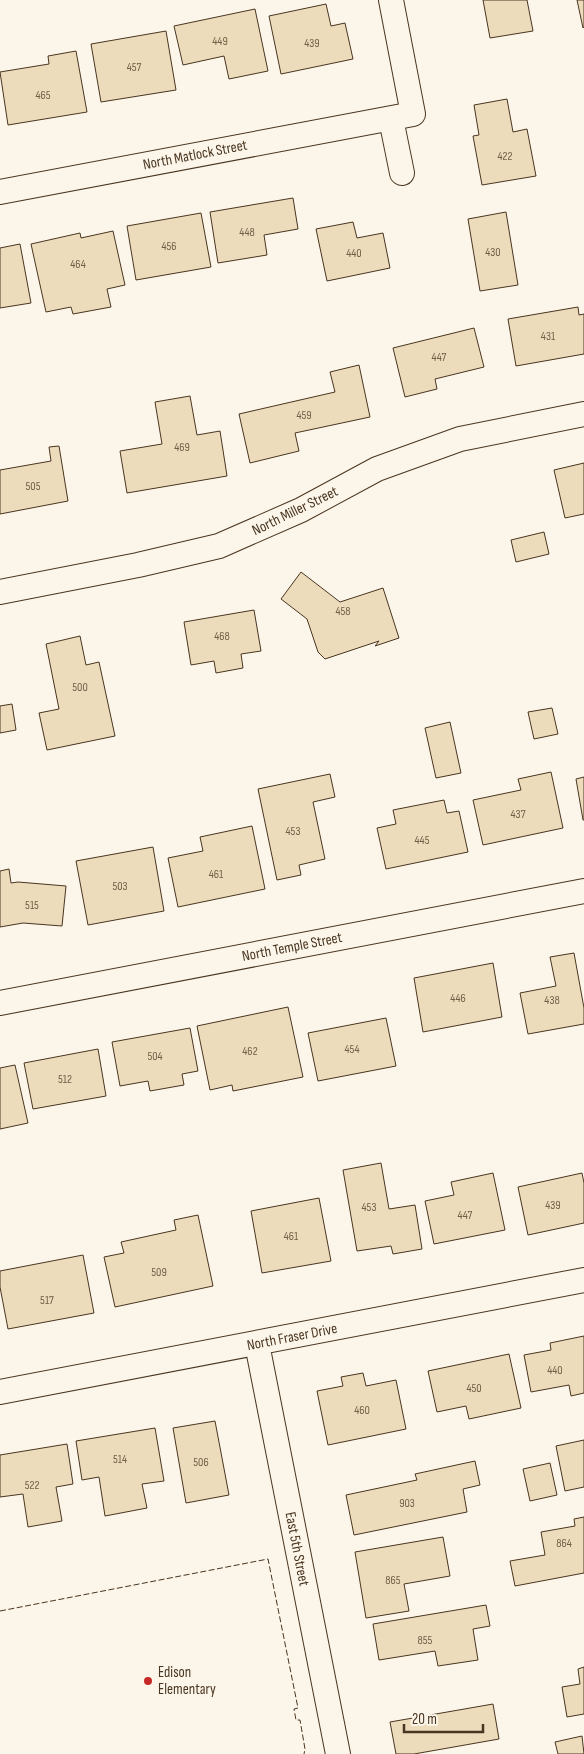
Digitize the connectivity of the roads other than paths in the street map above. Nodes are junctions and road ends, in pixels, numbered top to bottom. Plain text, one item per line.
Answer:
1 (391, 0) edge
2 (391, 118) junction
3 (402, 173) dead end
4 (0, 192) edge
5 (584, 414) edge
6 (0, 592) edge
7 (584, 891) edge
8 (0, 1002) edge
9 (584, 1280) edge
10 (256, 1344) junction
11 (0, 1392) edge
12 (338, 1754) edge

1 - 2 street, North Matlock Street
2 - 3 street
2 - 4 street, North Matlock Street
5 - 6 street, North Miller Street
7 - 8 street, North Temple Street
9 - 10 street, North Fraser Drive
10 - 11 street, North Fraser Drive
10 - 12 street, East 5th Street

